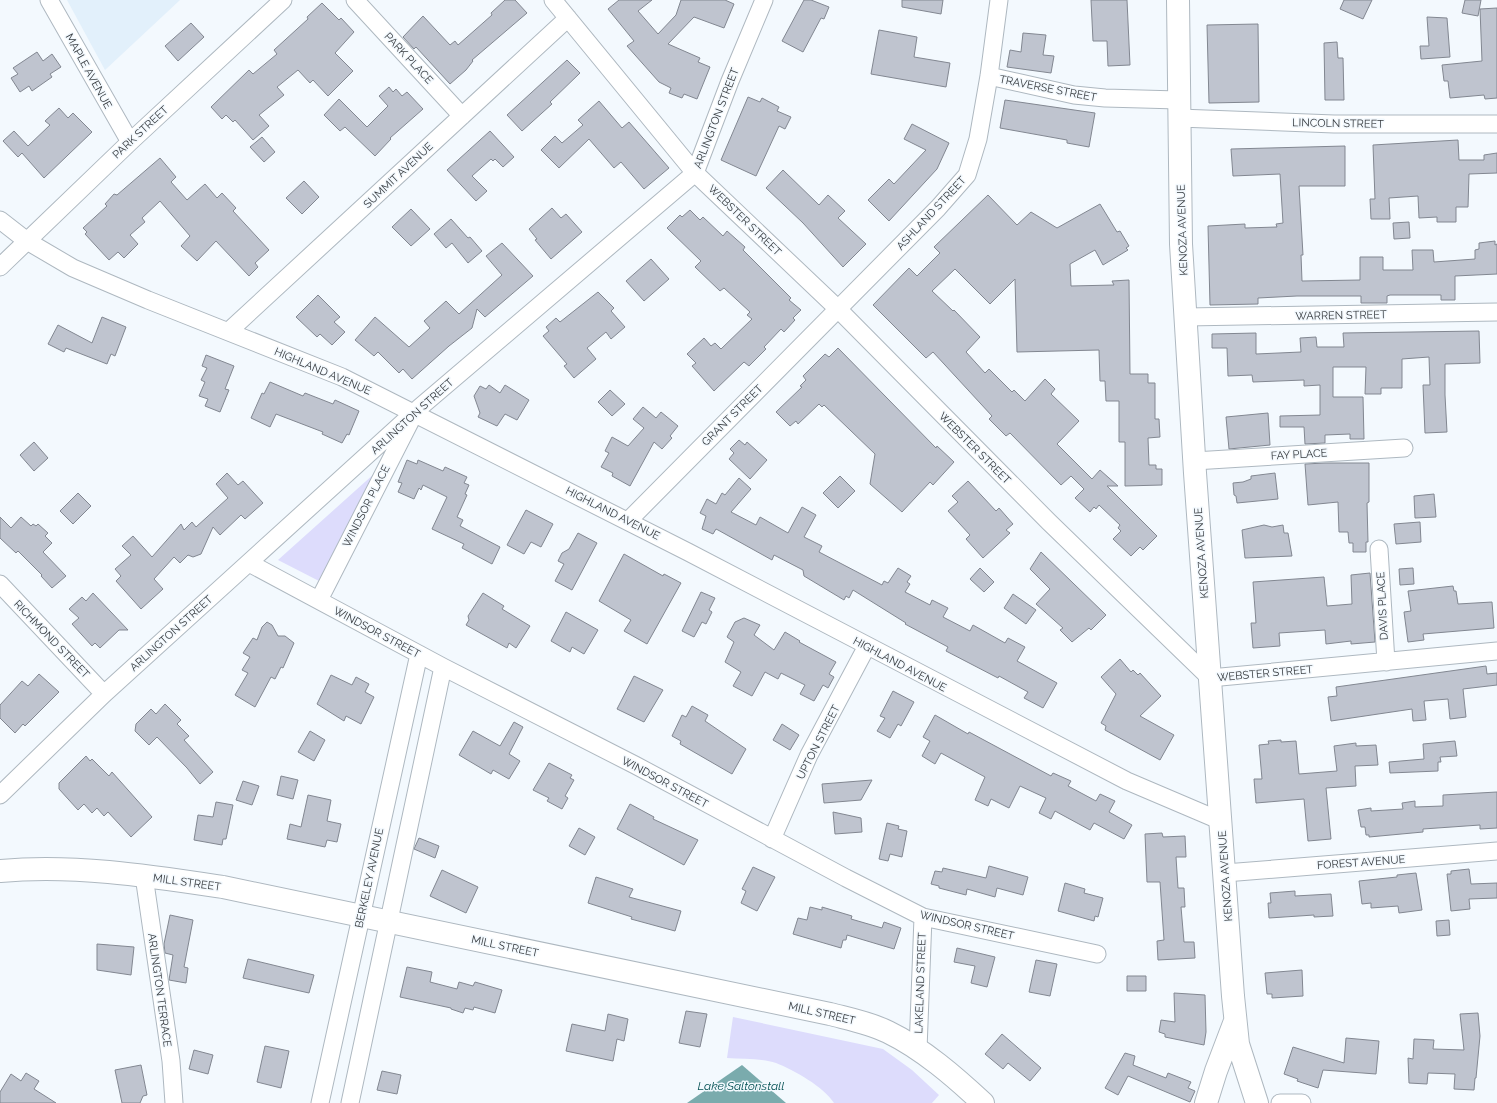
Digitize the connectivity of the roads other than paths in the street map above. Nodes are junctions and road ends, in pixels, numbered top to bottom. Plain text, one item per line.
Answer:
1 (49, 0) edge
2 (283, 0) edge
3 (355, 0) edge
4 (552, 0) edge
5 (764, 0) edge
6 (999, 0) edge
7 (1178, 0) edge
8 (568, 18) junction
9 (989, 76) junction
10 (1179, 109) junction
11 (462, 116) junction
12 (1497, 124) edge
13 (130, 142) junction
14 (695, 173) junction
15 (0, 220) edge
16 (28, 241) junction
17 (0, 268) edge
18 (837, 308) junction
19 (1497, 312) edge
20 (1186, 317) junction
21 (229, 331) junction
22 (414, 413) junction
23 (1404, 448) dead end
24 (1194, 461) junction
25 (628, 521) junction
26 (1379, 549) dead end
27 (248, 563) junction
28 (0, 584) edge
29 (319, 600) junction
30 (867, 646) junction
31 (1497, 651) edge
32 (419, 654) junction
33 (1386, 662) junction
34 (443, 667) junction
35 (1210, 678) junction
36 (104, 694) junction
37 (0, 795) edge
38 (1221, 821) junction
39 (772, 839) junction
40 (1497, 851) edge
41 (0, 871) edge
42 (1225, 873) junction
43 (144, 876) junction
44 (361, 915) junction
45 (923, 917) junction
46 (389, 921) junction
47 (1097, 954) dead end
48 (1236, 1020) junction
49 (918, 1050) junction
50 (174, 1103) edge
51 (320, 1103) edge
52 (350, 1103) edge
53 (984, 1103) edge
54 (1206, 1103) edge
55 (1257, 1103) edge
56 (1280, 1103) edge
57 (1302, 1103) edge

1 - 13 street, MAPLE AVENUE
2 - 13 street, PARK STREET
3 - 11 street, PARK PLACE
4 - 8 street, WEBSTER STREET
5 - 14 street, ARLINGTON STREET
6 - 9 street, ASHLAND STREET
7 - 10 main road, KENOZA AVENUE
8 - 11 street, SUMMIT AVENUE
8 - 14 street, WEBSTER STREET
9 - 10 street, TRAVERSE STREET
9 - 18 street, ASHLAND STREET
10 - 12 street, LINCOLN STREET
10 - 20 main road, KENOZA AVENUE
11 - 21 street, SUMMIT AVENUE
13 - 16 street, PARK STREET
14 - 18 street, WEBSTER STREET
14 - 22 street, ARLINGTON STREET
15 - 16 street, HIGHLAND AVENUE
16 - 17 street, PARK STREET
16 - 21 street, HIGHLAND AVENUE
18 - 25 street, GRANT STREET
18 - 35 street, WEBSTER STREET
19 - 20 street, WARREN STREET
20 - 24 main road, KENOZA AVENUE
21 - 22 street, HIGHLAND AVENUE
22 - 25 street, HIGHLAND AVENUE
22 - 27 street, ARLINGTON STREET
22 - 29 street, WINDSOR PLACE
23 - 24 street, FAY PLACE
24 - 35 main road, KENOZA AVENUE
25 - 30 street, HIGHLAND AVENUE
26 - 33 street, DAVIS PLACE
27 - 29 street, WINDSOR STREET
27 - 36 street, ARLINGTON STREET
28 - 36 street, RICHMOND STREET
29 - 32 street, WINDSOR STREET
30 - 38 street, HIGHLAND AVENUE
30 - 39 street, UPTON STREET
31 - 33 street, WEBSTER STREET
32 - 34 street, WINDSOR STREET
32 - 44 street, BERKELEY AVENUE
33 - 35 street, WEBSTER STREET
34 - 39 street, WINDSOR STREET
34 - 46 street
35 - 38 main road, KENOZA AVENUE
36 - 37 street, ARLINGTON STREET
38 - 42 main road, KENOZA AVENUE
39 - 45 street, WINDSOR STREET
40 - 42 street, FOREST AVENUE
41 - 43 main road, MILL STREET
42 - 48 main road, KENOZA AVENUE
43 - 44 main road, MILL STREET
43 - 50 street, ARLINGTON TERRACE
44 - 46 main road, MILL STREET
44 - 51 street, BERKELEY AVENUE
45 - 47 street, WINDSOR STREET
45 - 49 street, LAKELAND STREET
46 - 49 main road, MILL STREET
46 - 52 street
48 - 54 main road
48 - 55 main road, KENOZA AVENUE
49 - 53 main road, MILL STREET
56 - 57 street

